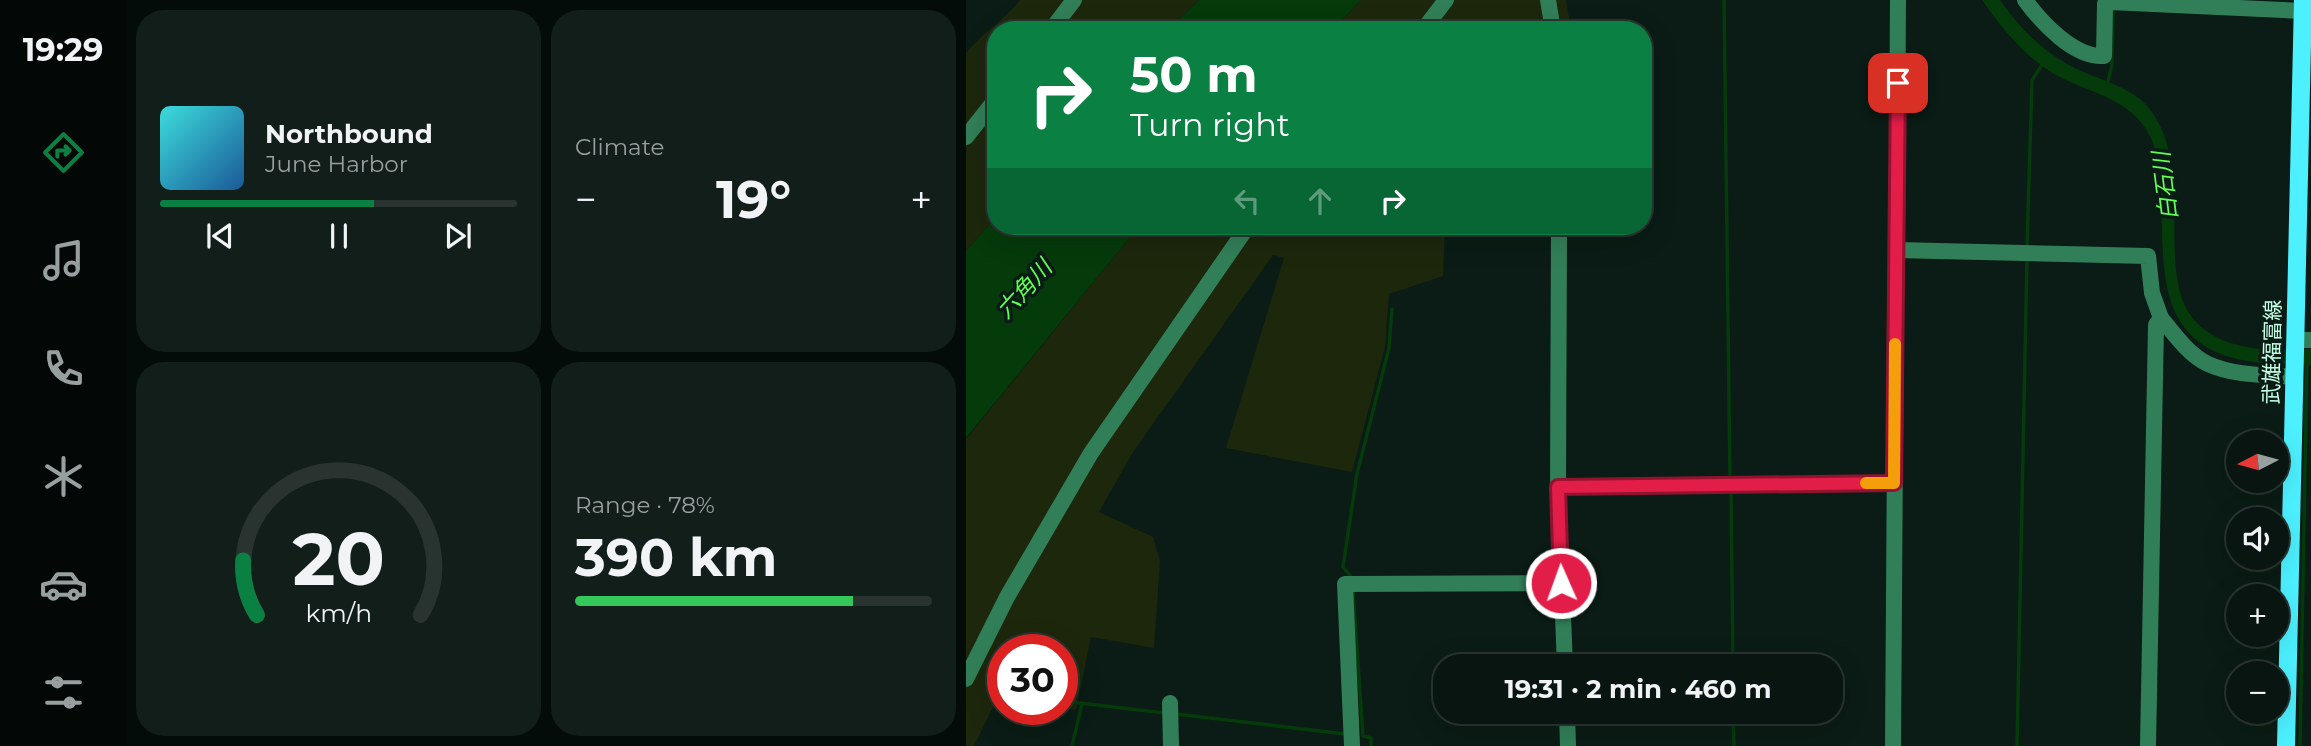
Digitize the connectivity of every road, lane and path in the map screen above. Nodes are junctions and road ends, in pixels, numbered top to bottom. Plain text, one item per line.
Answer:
1 (1074, 0) edge
2 (1446, 0) edge
3 (1548, 0) edge
4 (1898, 0) edge
5 (2025, 0) edge
6 (2113, 1) edge
7 (2303, 5) edge
8 (1058, 21) edge
9 (1430, 21) edge
10 (1552, 21) edge
11 (987, 110) edge
12 (966, 137) edge
13 (1242, 235) edge
14 (1559, 235) edge
15 (1896, 250) junction
16 (2161, 318) junction
17 (2300, 340) edge
18 (2300, 378) edge
19 (1894, 483) junction
20 (1558, 487) junction
21 (1561, 583) junction
22 (1564, 654) edge
23 (966, 679) edge
24 (1170, 703) dead end
25 (1567, 724) edge
26 (1352, 738) edge
27 (1171, 746) edge
28 (1568, 746) edge
29 (1893, 746) edge
30 (2148, 746) edge
31 (2286, 746) edge

1 - 8 street
2 - 9 street
3 - 10 street
4 - 15 street
5 - 6 street
6 - 7 street
7 - 17 main road, 武雄福富線
11 - 12 street
13 - 23 street
14 - 20 street
15 - 16 street
15 - 19 street
16 - 18 street
16 - 30 street
17 - 18 main road, 武雄福富線
18 - 31 main road, 武雄福富線
19 - 20 street
19 - 29 street
20 - 21 street
21 - 22 street
21 - 26 street
24 - 27 street
25 - 28 street

